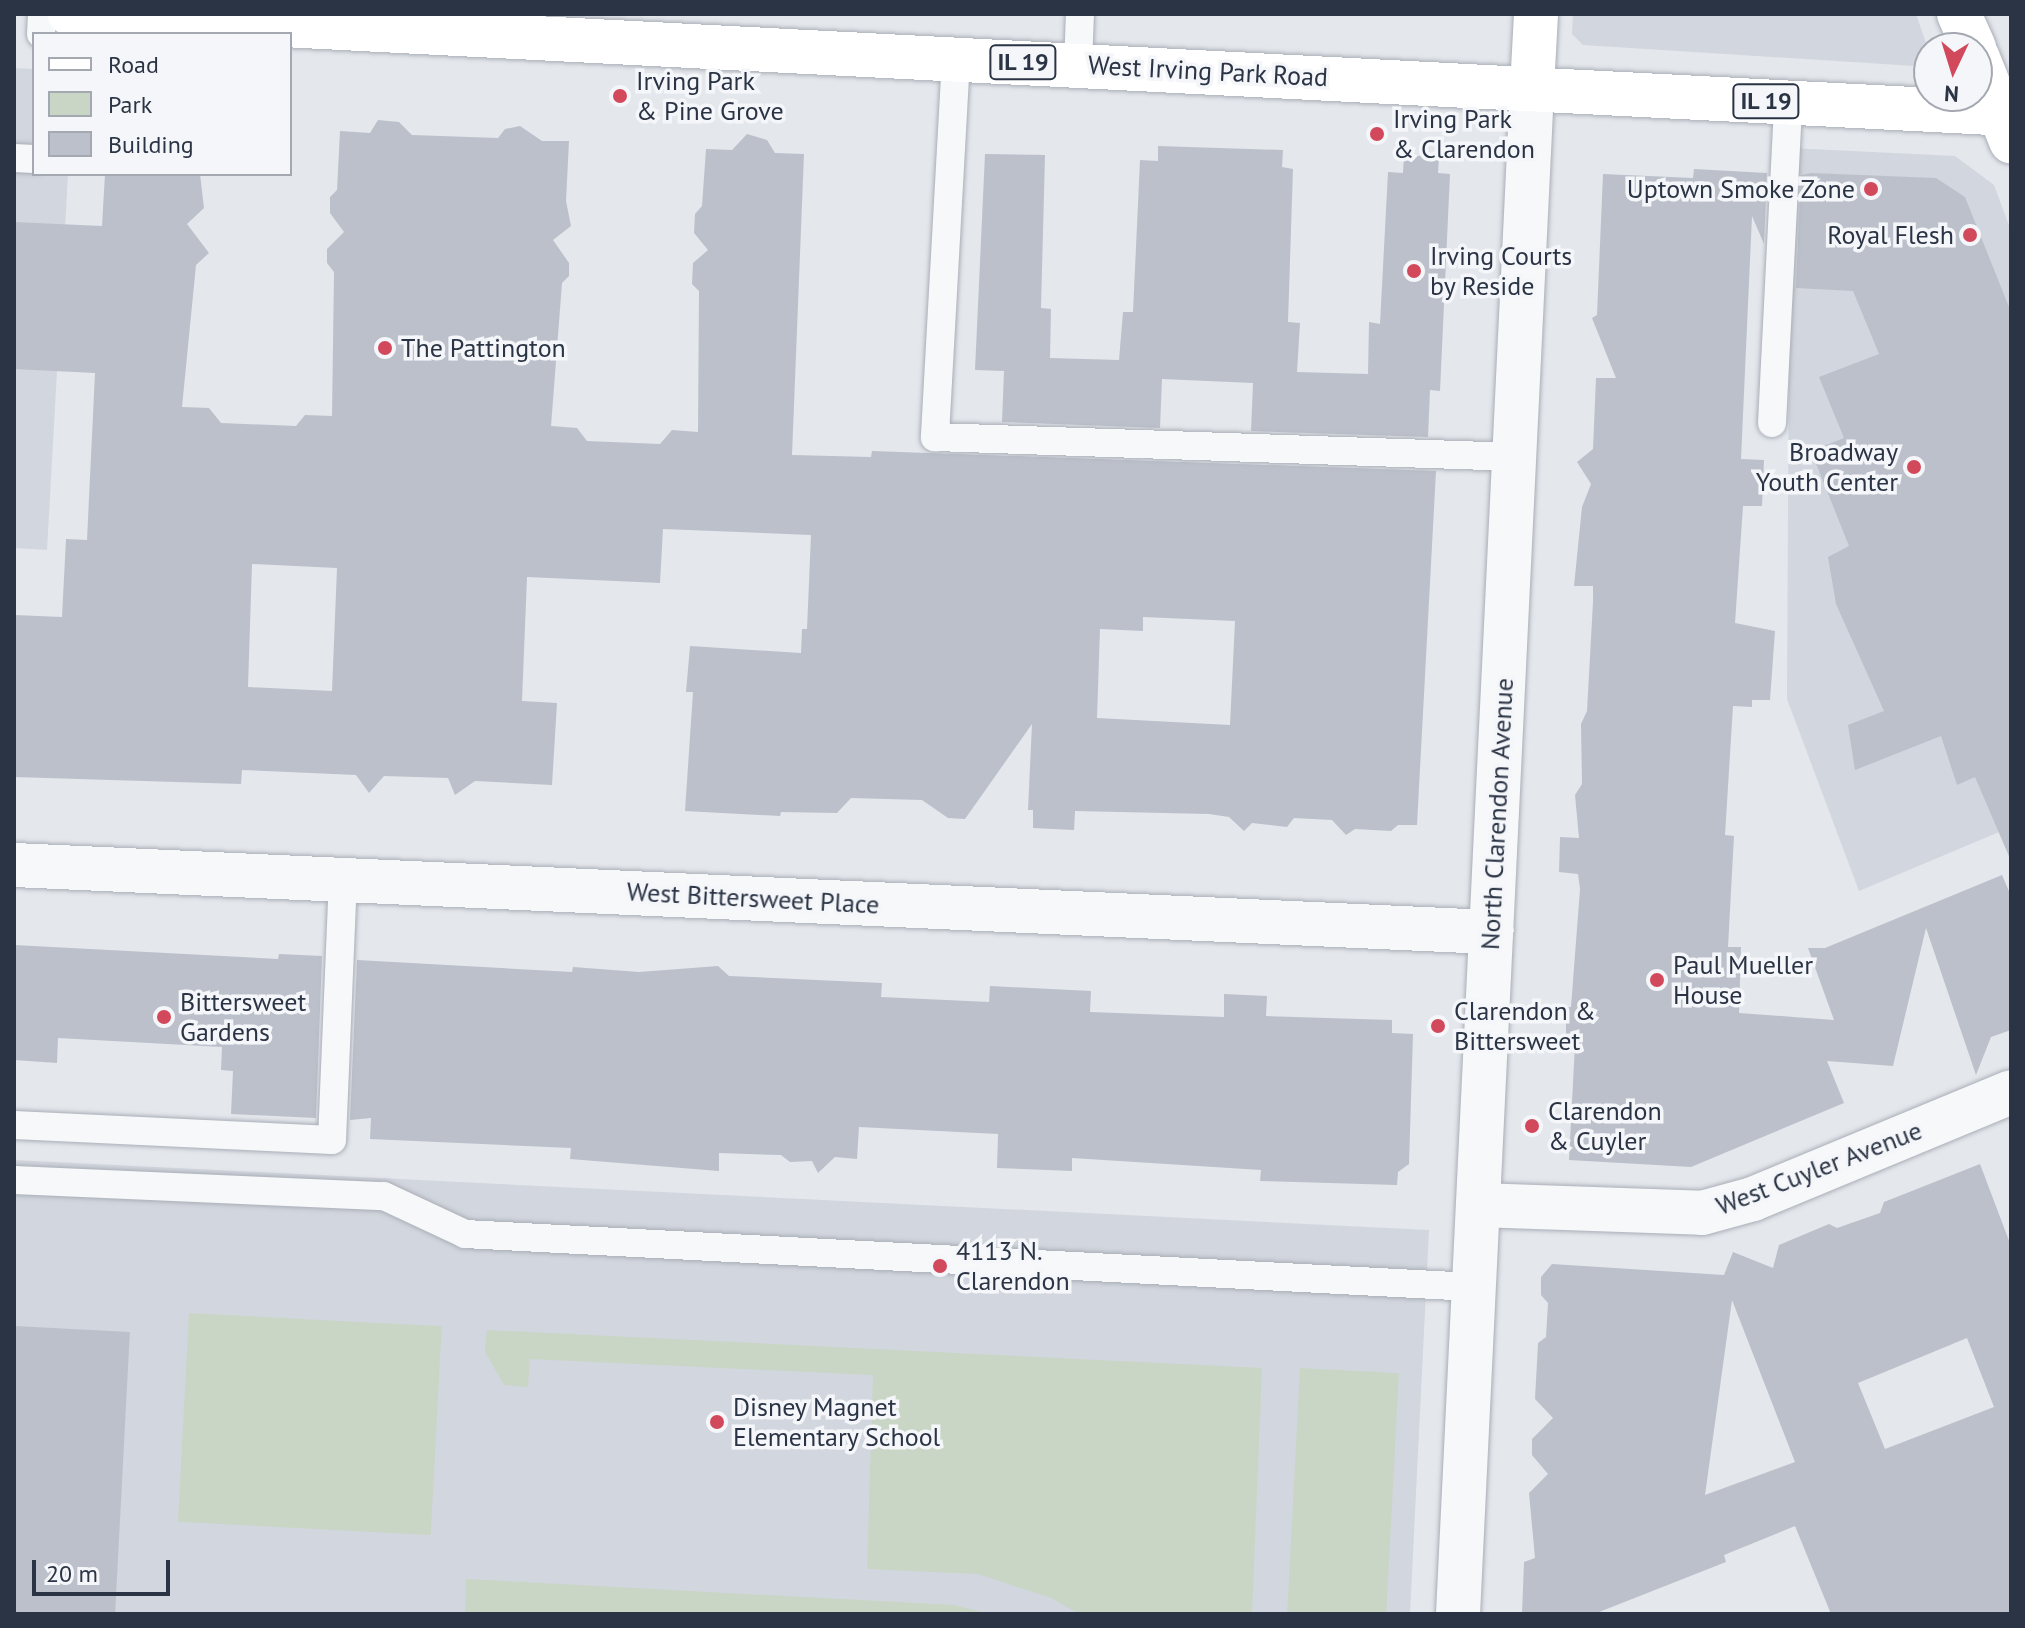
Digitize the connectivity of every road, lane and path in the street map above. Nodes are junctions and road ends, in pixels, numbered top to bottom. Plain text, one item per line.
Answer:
1 (70, 14) edge
2 (1080, 14) edge
3 (1536, 14) edge
4 (514, 25) edge
5 (956, 59) junction
6 (1078, 65) junction
7 (1532, 88) junction
8 (1993, 92) edge
9 (1788, 102) junction
10 (2007, 123) edge
11 (1772, 423) dead end
12 (1515, 457) junction
13 (14, 865) edge
14 (343, 879) junction
15 (1491, 932) junction
16 (2011, 1092) edge
17 (14, 1125) edge
18 (14, 1180) edge
19 (1478, 1205) junction
20 (1474, 1287) junction
21 (1458, 1614) edge

1 - 4 main road, West Irving Park Road / IL 19
2 - 6 lane
3 - 7 main road, North Clarendon Avenue
4 - 5 main road, West Irving Park Road / IL 19
5 - 6 main road, West Irving Park Road / IL 19
5 - 12 lane
6 - 7 main road, West Irving Park Road / IL 19
7 - 9 main road, West Irving Park Road / IL 19
7 - 12 street, North Clarendon Avenue
8 - 10 main road
9 - 10 main road, West Irving Park Road / IL 19
9 - 11 lane
12 - 15 street, North Clarendon Avenue
13 - 14 street, West Bittersweet Place
14 - 15 street, West Bittersweet Place
14 - 17 lane
15 - 19 street, North Clarendon Avenue
16 - 19 street, West Cuyler Avenue
18 - 20 lane
19 - 20 street, North Clarendon Avenue
20 - 21 street, North Clarendon Avenue

